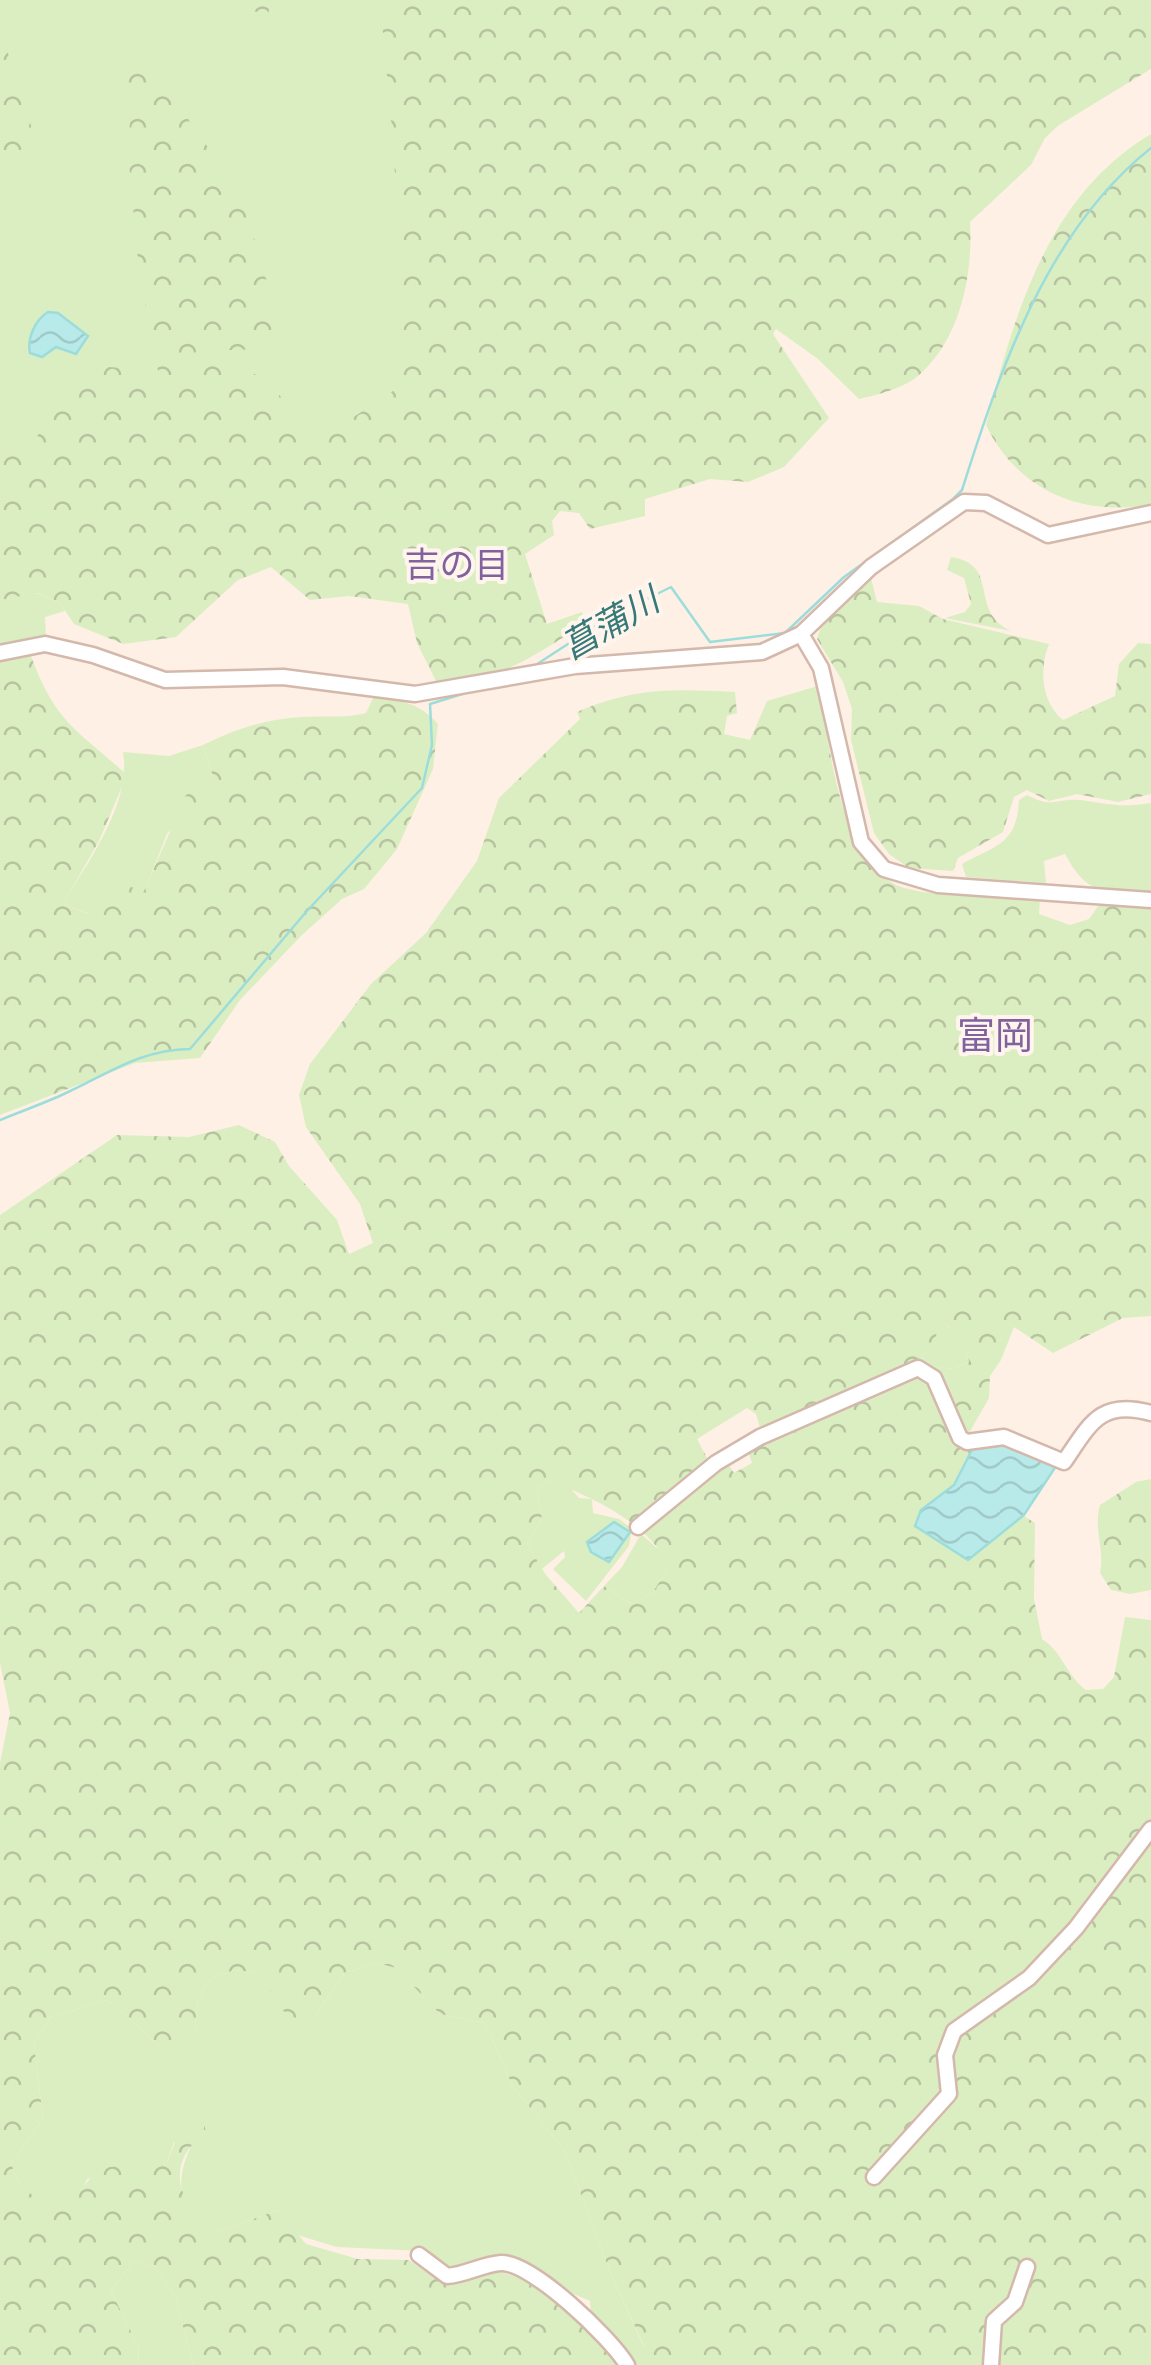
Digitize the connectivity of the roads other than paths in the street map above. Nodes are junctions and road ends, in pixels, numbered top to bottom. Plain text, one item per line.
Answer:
1 (1151, 513) edge
2 (801, 634) junction
3 (0, 653) edge
4 (1151, 900) edge
5 (1151, 1413) edge
6 (638, 1526) dead end
7 (1151, 1829) edge
8 (874, 2177) dead end
9 (420, 2255) dead end
10 (1027, 2267) dead end
11 (627, 2365) edge
12 (991, 2365) edge

1 - 2 street
2 - 3 street
2 - 4 street
5 - 6 street
7 - 8 street
9 - 11 street
10 - 12 street

